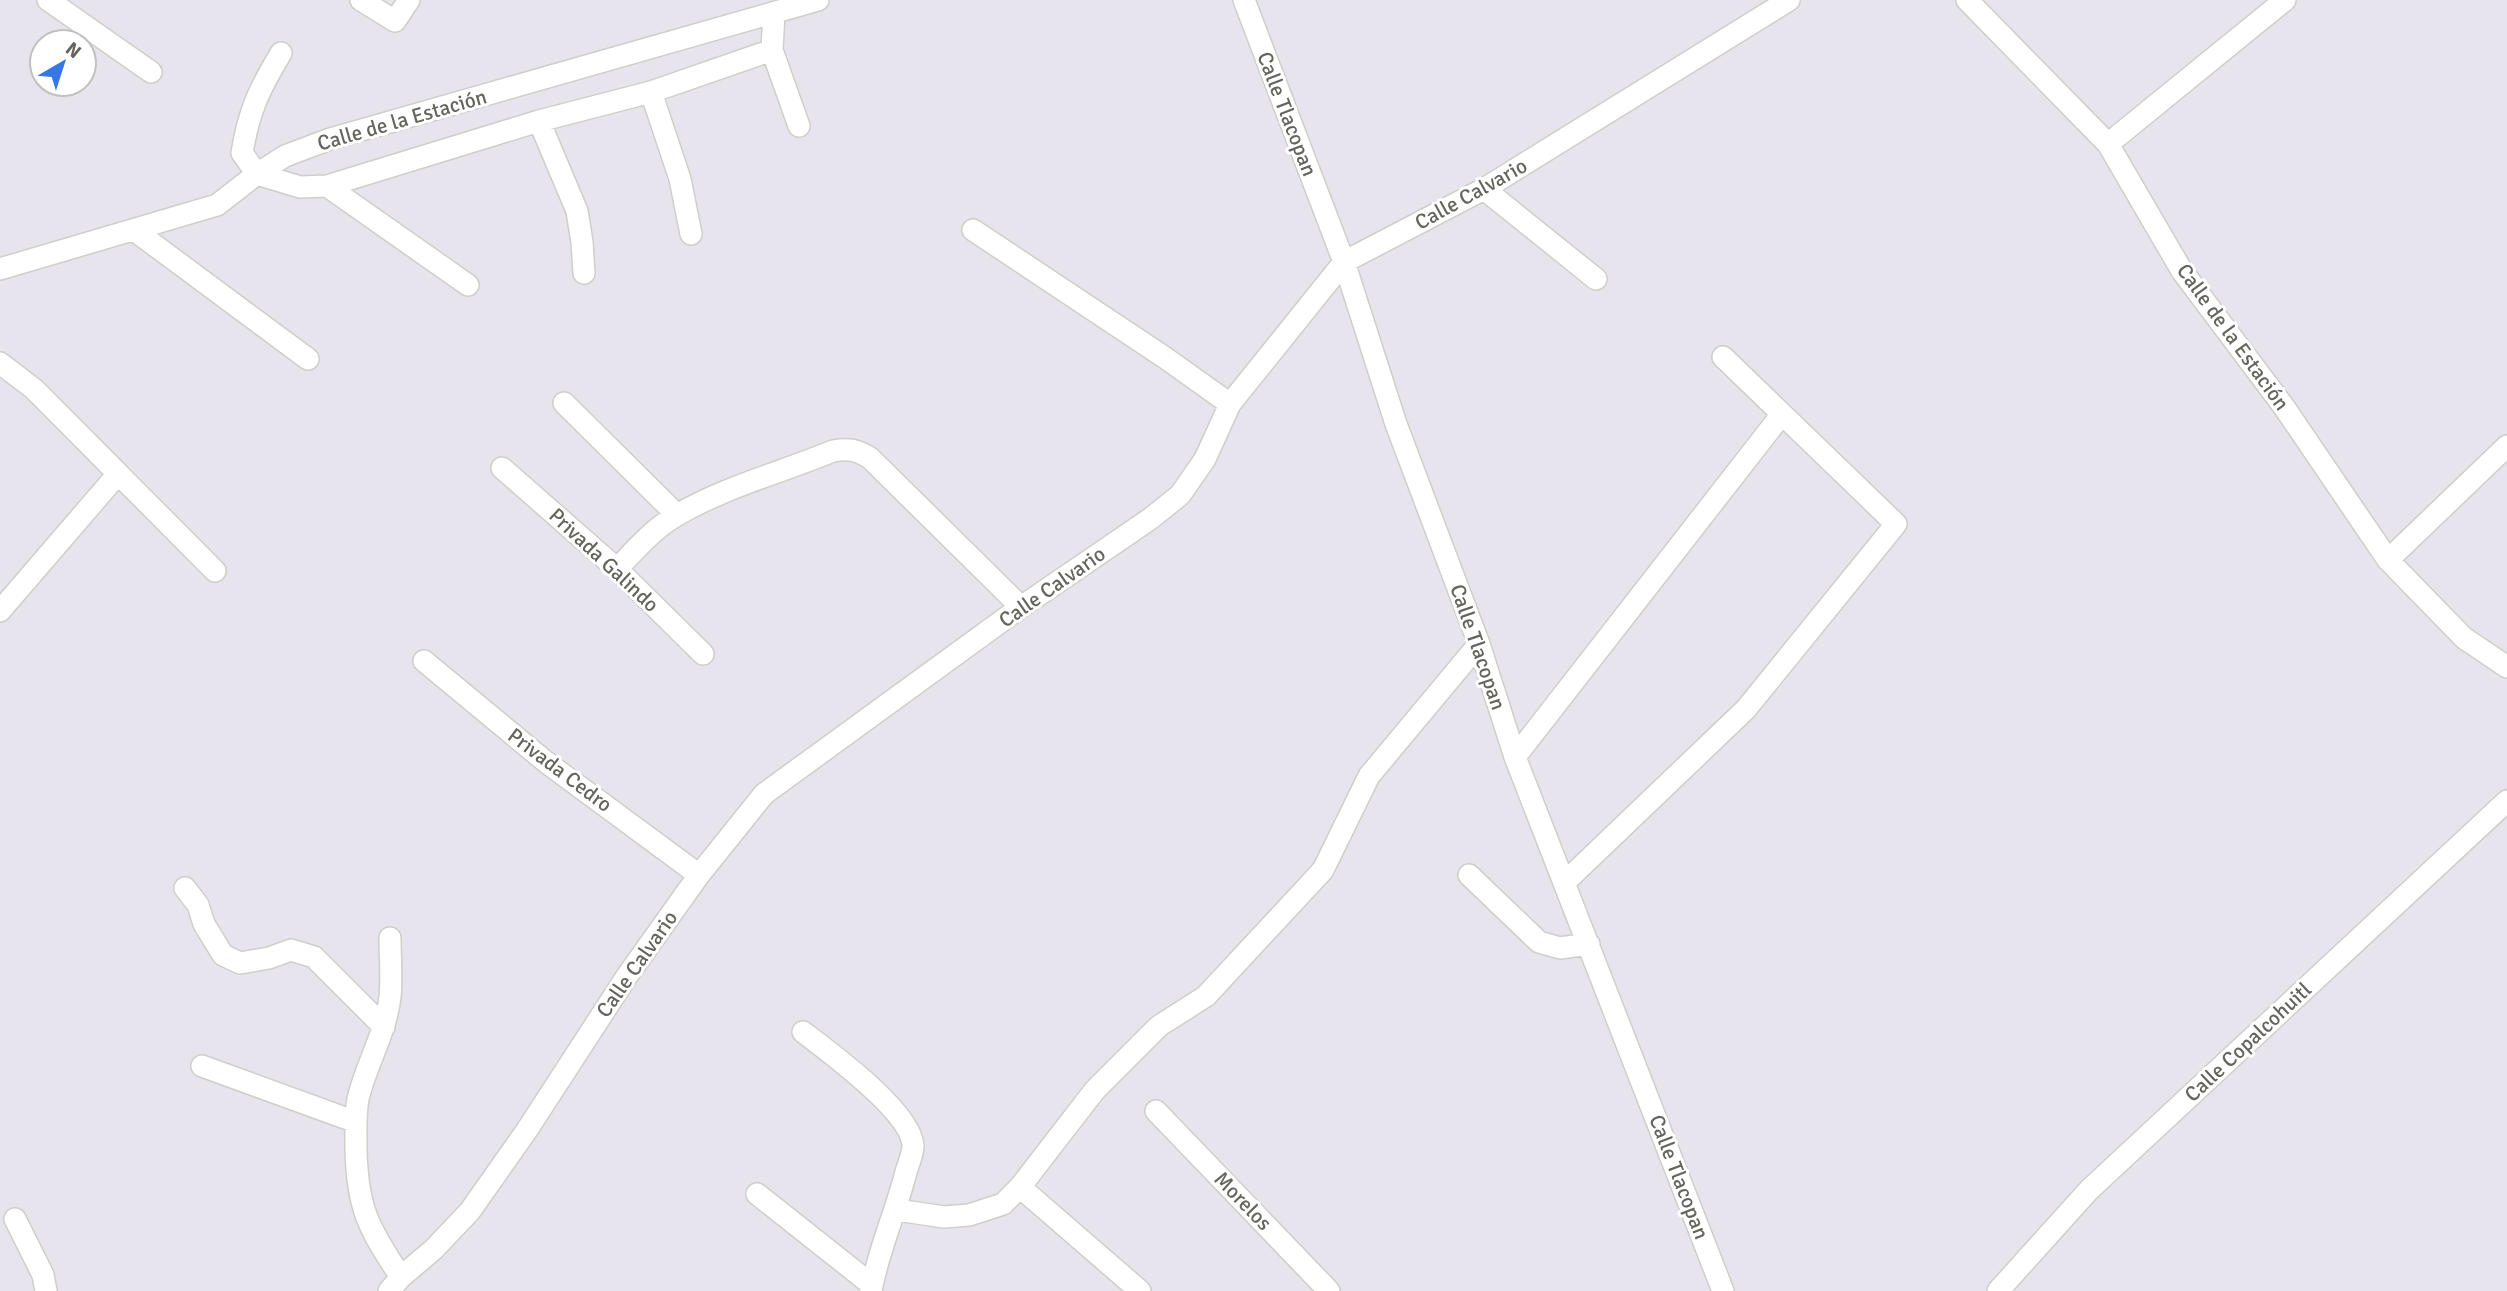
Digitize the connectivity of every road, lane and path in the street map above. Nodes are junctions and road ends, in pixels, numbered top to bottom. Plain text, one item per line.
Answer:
1 (48, 0) edge
2 (361, 0) edge
3 (409, 0) edge
4 (818, 0) edge
5 (1244, 0) edge
6 (1789, 0) edge
7 (1967, 0) edge
8 (2285, 0) edge
9 (774, 13) junction
10 (772, 50) junction
11 (281, 53) dead end
12 (151, 72) dead end
13 (651, 92) junction
14 (539, 121) junction
15 (799, 126) dead end
16 (2108, 144) junction
17 (257, 174) junction
18 (327, 186) junction
19 (1484, 189) junction
20 (134, 230) junction
21 (972, 230) dead end
22 (691, 234) dead end
23 (1344, 262) junction
24 (0, 269) edge
25 (584, 273) dead end
26 (1595, 279) dead end
27 (468, 285) dead end
28 (1723, 357) dead end
29 (307, 359) dead end
30 (0, 363) edge
31 (564, 403) dead end
32 (1230, 404) junction
33 (1782, 414) junction
34 (2507, 446) edge
35 (502, 468) dead end
36 (117, 475) junction
37 (677, 515) junction
38 (2388, 560) junction
39 (617, 569) junction
40 (215, 570) dead end
41 (1021, 607) junction
42 (0, 611) edge
43 (1479, 645) junction
44 (703, 654) dead end
45 (424, 661) dead end
46 (2507, 667) edge
47 (1516, 757) junction
48 (2507, 802) edge
49 (699, 875) junction
50 (1469, 875) dead end
51 (1565, 882) junction
52 (185, 888) dead end
53 (390, 938) dead end
54 (1589, 944) junction
55 (384, 1027) junction
56 (803, 1032) dead end
57 (202, 1066) dead end
58 (1156, 1111) dead end
59 (356, 1122) junction
60 (1020, 1187) junction
61 (757, 1194) dead end
62 (897, 1210) junction
63 (15, 1219) dead end
64 (395, 1284) edge
65 (872, 1288) edge
66 (46, 1291) edge
67 (1140, 1291) edge
68 (1329, 1291) edge
69 (1723, 1291) edge
70 (1998, 1291) edge

1 - 12 street
2 - 3 street
4 - 9 street, Calle de la Estación
5 - 23 street, Calle Tlacopan
6 - 19 street, Calle Calvario
7 - 16 street, Calle de la Estación
8 - 16 street
9 - 10 street
9 - 17 street, Calle de la Estación
10 - 13 street
10 - 15 street
11 - 17 street
13 - 14 street
13 - 22 street
14 - 18 street
14 - 25 street
16 - 38 street, Calle de la Estación
17 - 18 street
17 - 20 street, Calle de la Estación
18 - 27 street
19 - 23 street, Calle Calvario
19 - 26 street
20 - 24 street, Calle de la Estación
20 - 29 street
21 - 32 street
23 - 32 street, Calle Calvario
23 - 43 street, Calle Tlacopan
28 - 33 street
30 - 36 street
31 - 37 street
32 - 41 street, Calle Calvario
33 - 47 street
33 - 51 street
34 - 38 street
35 - 39 street, Privada Galindo
36 - 40 street
36 - 42 street
37 - 39 street
37 - 41 street
38 - 46 street, Calle de la Estación
39 - 44 street, Privada Galindo
41 - 49 street, Calle Calvario
43 - 47 street, Calle Tlacopan
43 - 60 street
45 - 49 street, Privada Cedro
47 - 51 street, Calle Tlacopan
48 - 70 street, Calle Copalcohuitl
49 - 64 street, Calle Calvario
50 - 54 street
51 - 54 street, Calle Tlacopan
52 - 55 street
53 - 55 street
54 - 69 street, Calle Tlacopan
55 - 59 street
56 - 62 street
57 - 59 street
58 - 68 street, Morelos
59 - 64 street
60 - 62 street
60 - 67 street
61 - 65 street
62 - 65 street
63 - 66 street

